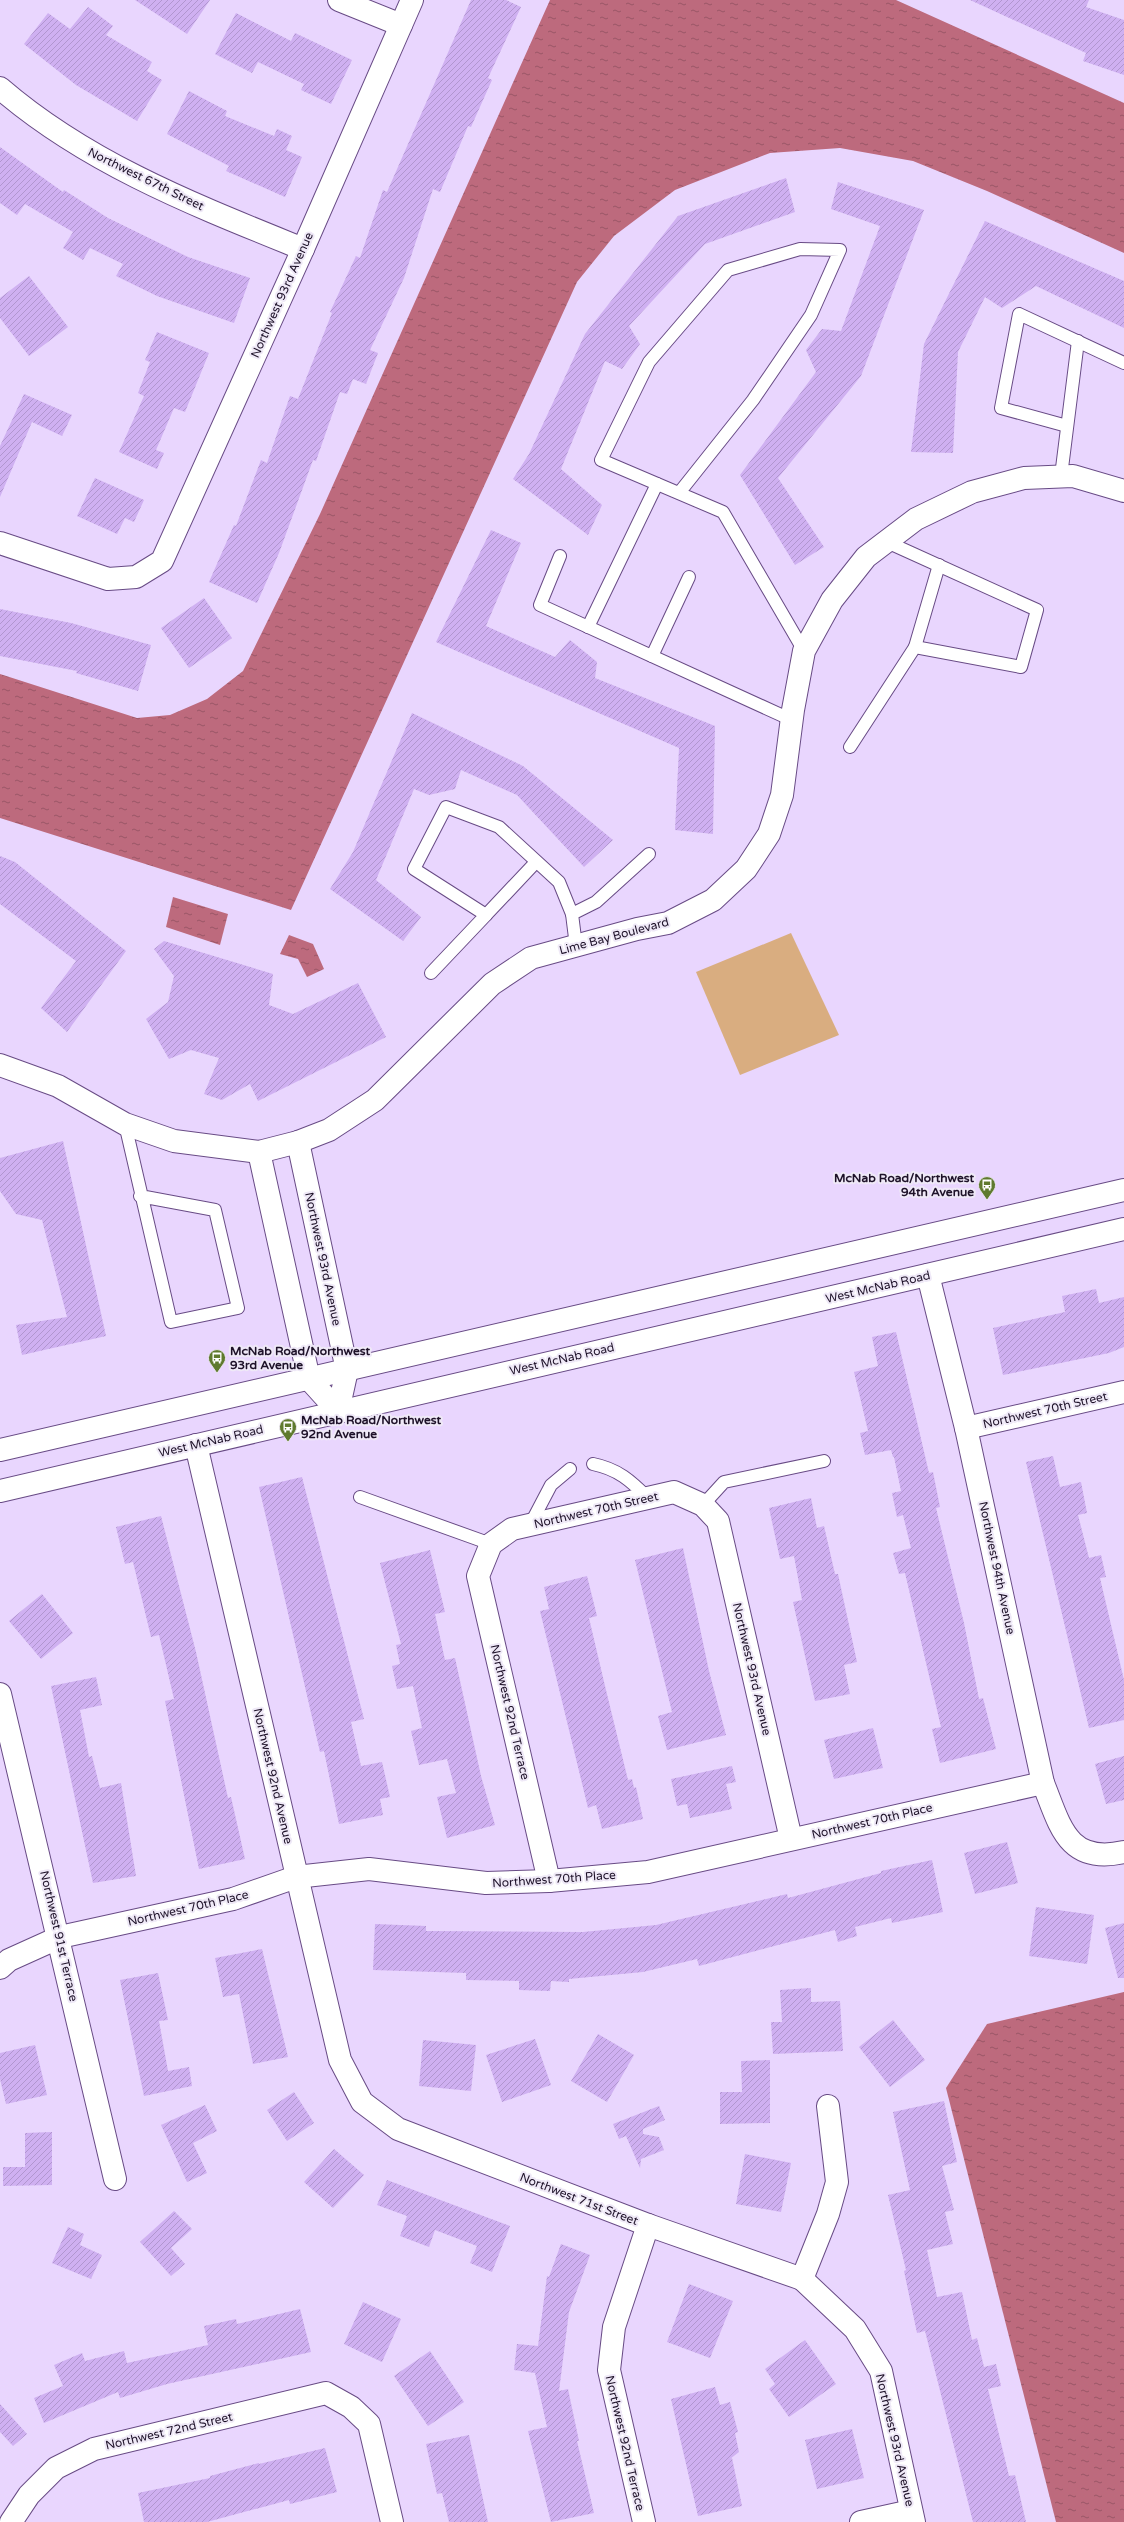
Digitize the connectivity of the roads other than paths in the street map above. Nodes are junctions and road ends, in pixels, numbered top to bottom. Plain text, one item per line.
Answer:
1 (339, 0) edge
2 (412, 0) edge
3 (400, 25) junction
4 (0, 88) edge
5 (303, 249) junction
6 (1078, 341) junction
7 (1124, 363) edge
8 (1067, 426) junction
9 (1061, 476) junction
10 (657, 484) junction
11 (1124, 491) edge
12 (679, 493) junction
13 (887, 542) junction
14 (0, 543) edge
15 (560, 556) dead end
16 (939, 565) junction
17 (689, 577) dead end
18 (588, 627) junction
19 (915, 647) junction
20 (804, 651) junction
21 (652, 656) junction
22 (792, 720) junction
23 (850, 747) dead end
24 (649, 854) dead end
25 (536, 862) junction
26 (572, 914) junction
27 (486, 915) junction
28 (576, 946) junction
29 (431, 973) dead end
30 (0, 1065) edge
31 (125, 1124) junction
32 (298, 1142) junction
33 (259, 1152) junction
34 (1124, 1190) edge
35 (140, 1196) junction
36 (1124, 1229) edge
37 (928, 1275) junction
38 (347, 1370) junction
39 (309, 1379) junction
40 (1124, 1392) edge
41 (338, 1411) junction
42 (966, 1428) junction
43 (196, 1445) junction
44 (0, 1450) edge
45 (824, 1461) dead end
46 (593, 1464) dead end
47 (570, 1468) dead end
48 (0, 1491) edge
49 (360, 1497) dead end
50 (648, 1498) junction
51 (703, 1505) junction
52 (530, 1525) junction
53 (491, 1544) junction
54 (0, 1694) edge
55 (1043, 1783) junction
56 (791, 1839) junction
57 (1124, 1852) edge
58 (296, 1877) junction
59 (549, 1881) junction
60 (60, 1937) junction
61 (0, 1968) edge
62 (362, 2102) joint
63 (828, 2106) dead end
64 (115, 2179) dead end
65 (648, 2225) junction
66 (802, 2280) junction
67 (912, 2516) edge
68 (11, 2522) edge
69 (392, 2522) edge
70 (644, 2522) edge
71 (861, 2522) edge

1 - 3 street
2 - 3 street, Northwest 93rd Avenue
3 - 5 street, Northwest 93rd Avenue
4 - 5 street, Northwest 67th Street
5 - 14 street, Northwest 93rd Avenue
6 - 7 lane
6 - 8 lane
6 - 8 lane
8 - 9 lane
9 - 11 street, Lime Bay Boulevard
9 - 13 street, Lime Bay Boulevard
10 - 12 lane
10 - 12 lane
10 - 18 lane
12 - 20 lane
13 - 16 lane
13 - 20 street, Lime Bay Boulevard
15 - 18 lane
16 - 19 lane
16 - 19 lane
17 - 21 lane
18 - 21 lane
19 - 23 lane
20 - 22 street, Lime Bay Boulevard
21 - 22 lane
22 - 28 street, Lime Bay Boulevard
24 - 26 lane
25 - 26 lane
25 - 27 lane
25 - 27 lane
26 - 28 lane
27 - 29 lane
28 - 32 street, Lime Bay Boulevard
30 - 31 street, Lime Bay Boulevard
31 - 33 street, Lime Bay Boulevard
31 - 35 lane
32 - 33 street, Lime Bay Boulevard
32 - 38 street, Northwest 93rd Avenue
33 - 39 street
34 - 38 street
35 - 35 lane
36 - 37 street, West McNab Road
37 - 41 street, West McNab Road
37 - 42 street, Northwest 94th Avenue
38 - 39 street
38 - 41 street, Northwest 93rd Avenue
39 - 41 street
39 - 44 street
40 - 42 street, Northwest 70th Street
41 - 43 street, West McNab Road
42 - 55 street, Northwest 94th Avenue
43 - 48 street, West McNab Road
43 - 58 street, Northwest 92nd Avenue
45 - 51 lane
46 - 50 lane
47 - 52 lane
49 - 53 lane
50 - 51 street, Northwest 70th Street
50 - 52 street, Northwest 70th Street
51 - 56 street, Northwest 93rd Avenue
52 - 53 street, Northwest 70th Street
53 - 59 street, Northwest 92nd Terrace
54 - 60 street, Northwest 91st Terrace
55 - 56 street, Northwest 70th Place
55 - 57 street, Northwest 94th Avenue
56 - 59 street, Northwest 70th Place
58 - 59 street, Northwest 70th Place
58 - 60 street, Northwest 70th Place
58 - 62 street, Northwest 92nd Avenue
60 - 61 street, Northwest 70th Place
60 - 64 street, Northwest 91st Terrace
62 - 65 street, Northwest 71st Street
63 - 66 street
65 - 66 street, Northwest 71st Street
65 - 70 street, Northwest 92nd Terrace
66 - 67 street, Northwest 93rd Avenue
67 - 71 street
68 - 69 street, Northwest 72nd Street

